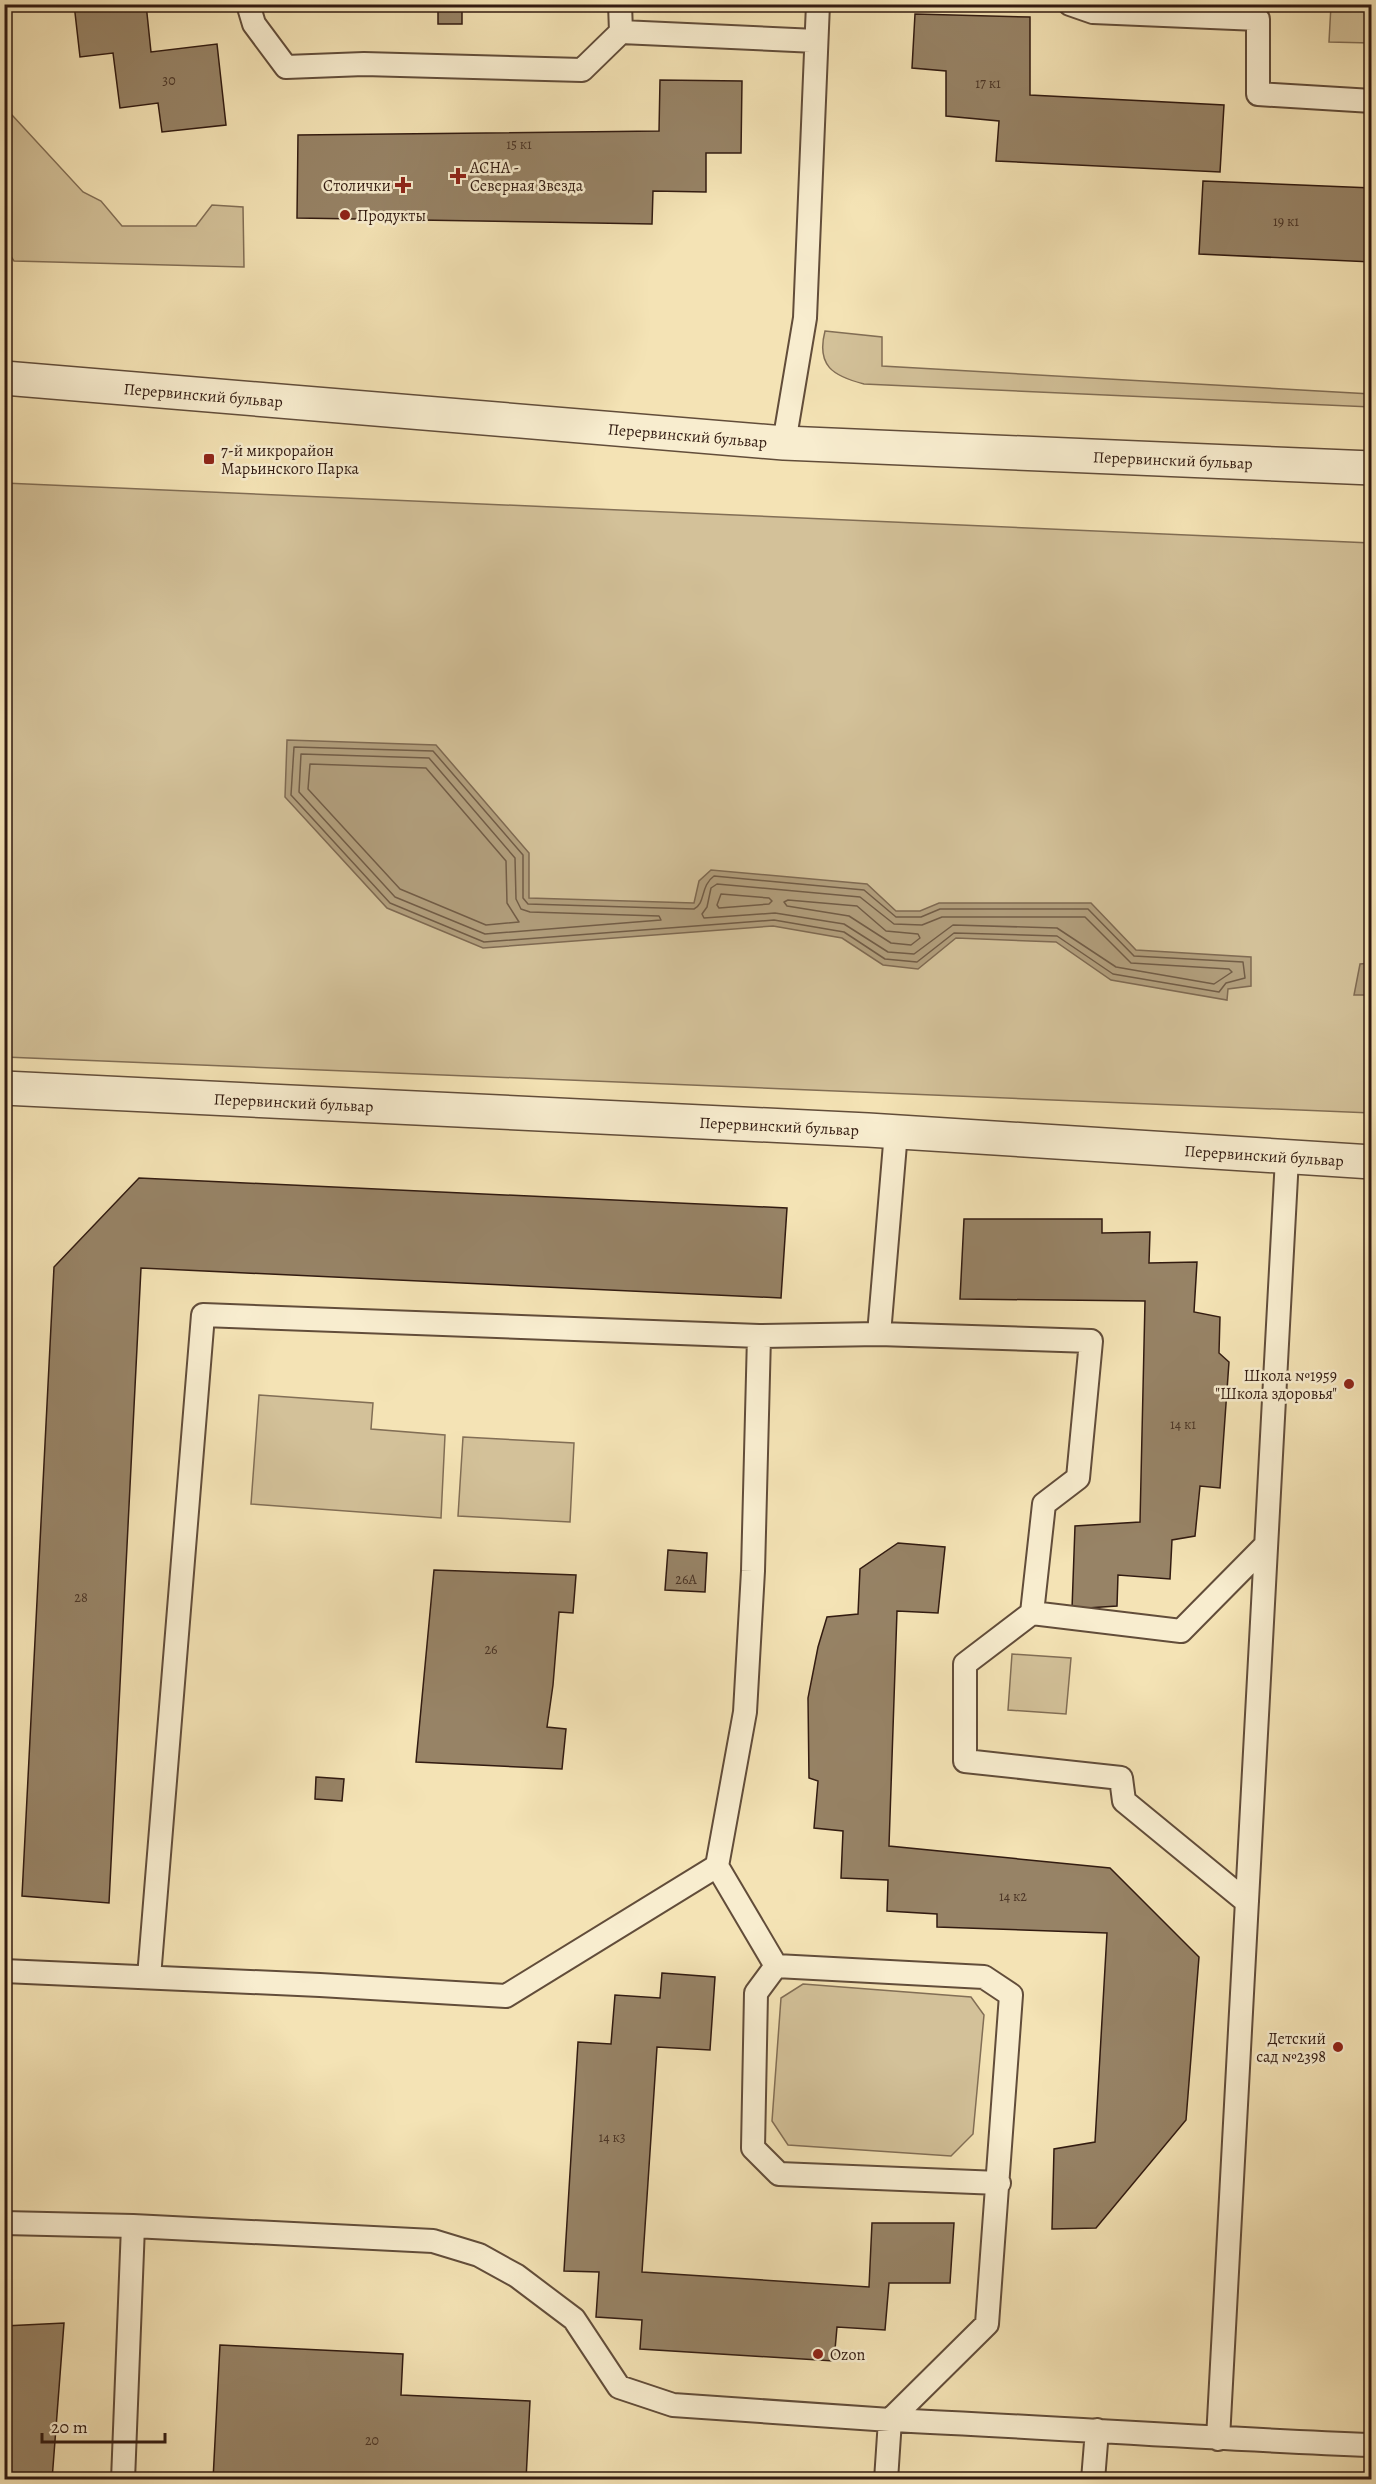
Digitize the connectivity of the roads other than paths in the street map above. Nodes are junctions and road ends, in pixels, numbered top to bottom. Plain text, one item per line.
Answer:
1 (248, 4) edge
2 (620, 4) edge
3 (818, 4) edge
4 (1070, 4) edge
5 (621, 33) junction
6 (816, 41) junction
7 (1371, 101) edge
8 (4, 378) edge
9 (784, 443) junction
10 (1371, 468) edge
11 (4, 1088) edge
12 (896, 1132) junction
13 (1287, 1158) junction
14 (1371, 1162) edge
15 (879, 1334) junction
16 (759, 1336) junction
17 (1265, 1546) junction
18 (1032, 1613) junction
19 (717, 1866) junction
20 (1247, 1902) junction
21 (776, 1966) junction
22 (4, 1971) edge
23 (149, 1977) junction
24 (999, 2183) junction
25 (4, 2223) edge
26 (134, 2226) junction
27 (890, 2420) junction
28 (1097, 2430) junction
29 (1218, 2439) junction
30 (1371, 2445) edge
31 (123, 2480) edge
32 (886, 2480) edge
33 (1093, 2480) edge

1 - 5 lane
2 - 5 lane
3 - 6 lane
4 - 7 lane
5 - 6 lane
6 - 9 lane
8 - 9 street, Перервинский бульвар
9 - 10 street, Перервинский бульвар
11 - 12 street, Перервинский бульвар
12 - 13 street, Перервинский бульвар
12 - 15 lane
13 - 14 street, Перервинский бульвар
13 - 17 lane
15 - 16 lane
15 - 18 lane
16 - 19 lane
16 - 23 lane
17 - 18 lane
17 - 20 lane
18 - 20 lane
19 - 21 lane
19 - 23 lane
20 - 29 lane
21 - 24 lane
21 - 24 lane
22 - 23 lane
24 - 27 lane
25 - 26 lane
26 - 27 lane
26 - 31 lane
27 - 28 lane
27 - 32 lane
28 - 29 lane
28 - 33 lane
29 - 30 lane

